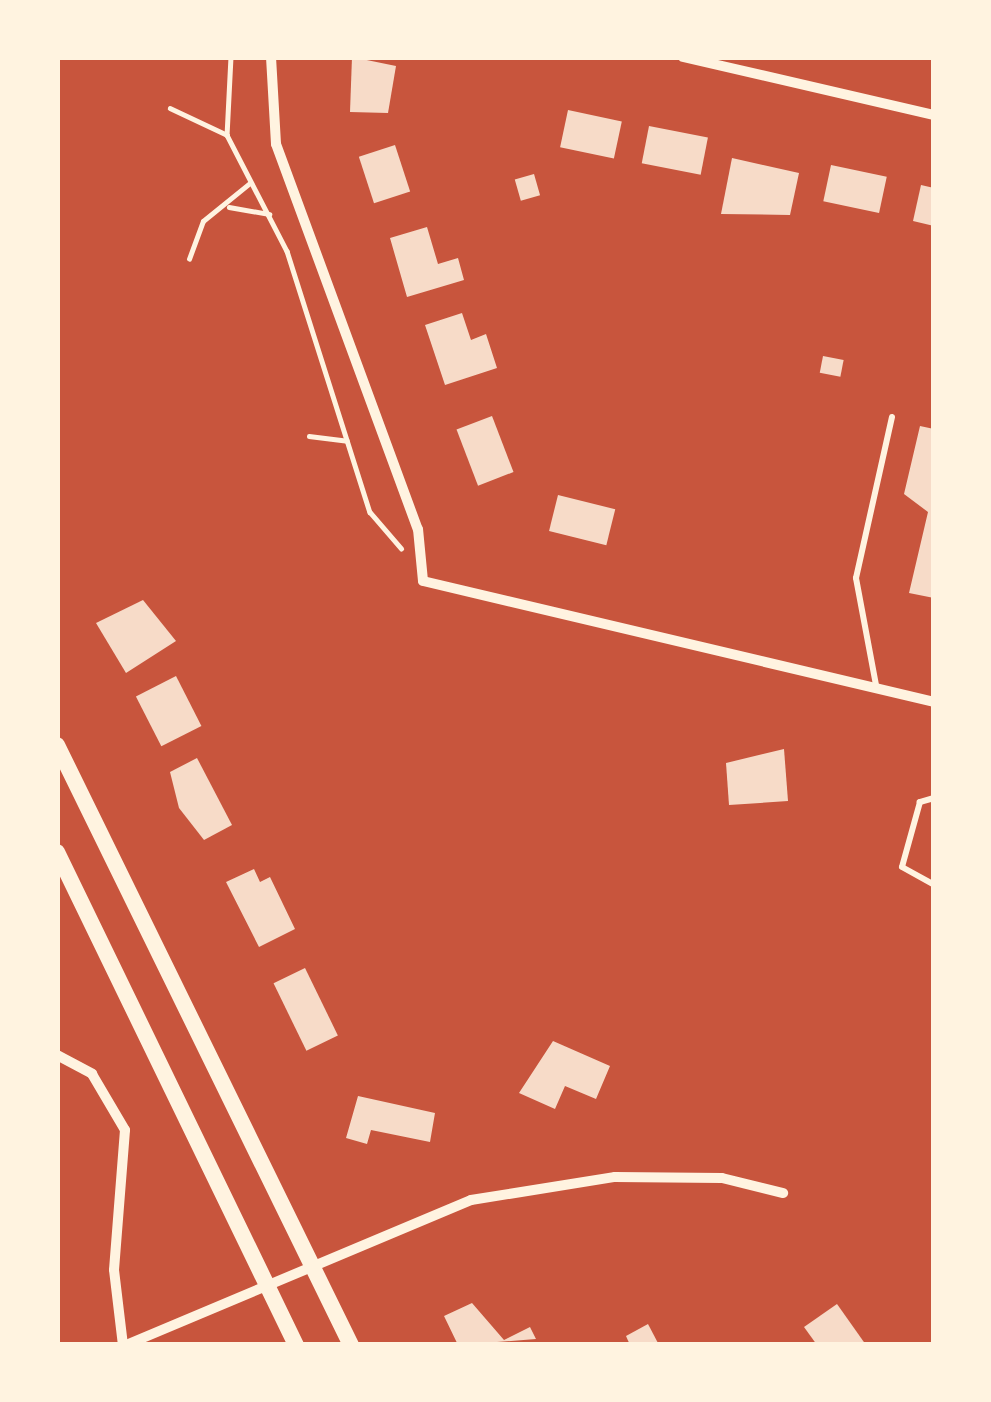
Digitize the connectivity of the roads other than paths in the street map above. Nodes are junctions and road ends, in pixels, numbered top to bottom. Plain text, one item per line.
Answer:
1 (271, 57) edge
2 (683, 57) edge
3 (934, 115) edge
4 (892, 417) dead end
5 (877, 689) junction
6 (934, 702) edge
7 (57, 745) edge
8 (934, 798) edge
9 (57, 852) edge
10 (934, 885) edge
11 (57, 1055) edge
12 (783, 1193) dead end
13 (316, 1271) junction
14 (268, 1288) junction
15 (124, 1345) edge
16 (296, 1345) edge
17 (351, 1345) edge

1 - 5 street
2 - 3 street
4 - 5 lane
5 - 6 street
7 - 13 main road
8 - 10 lane
9 - 14 main road
11 - 15 street
12 - 13 street
13 - 14 street
13 - 17 main road
14 - 15 street
14 - 16 main road

